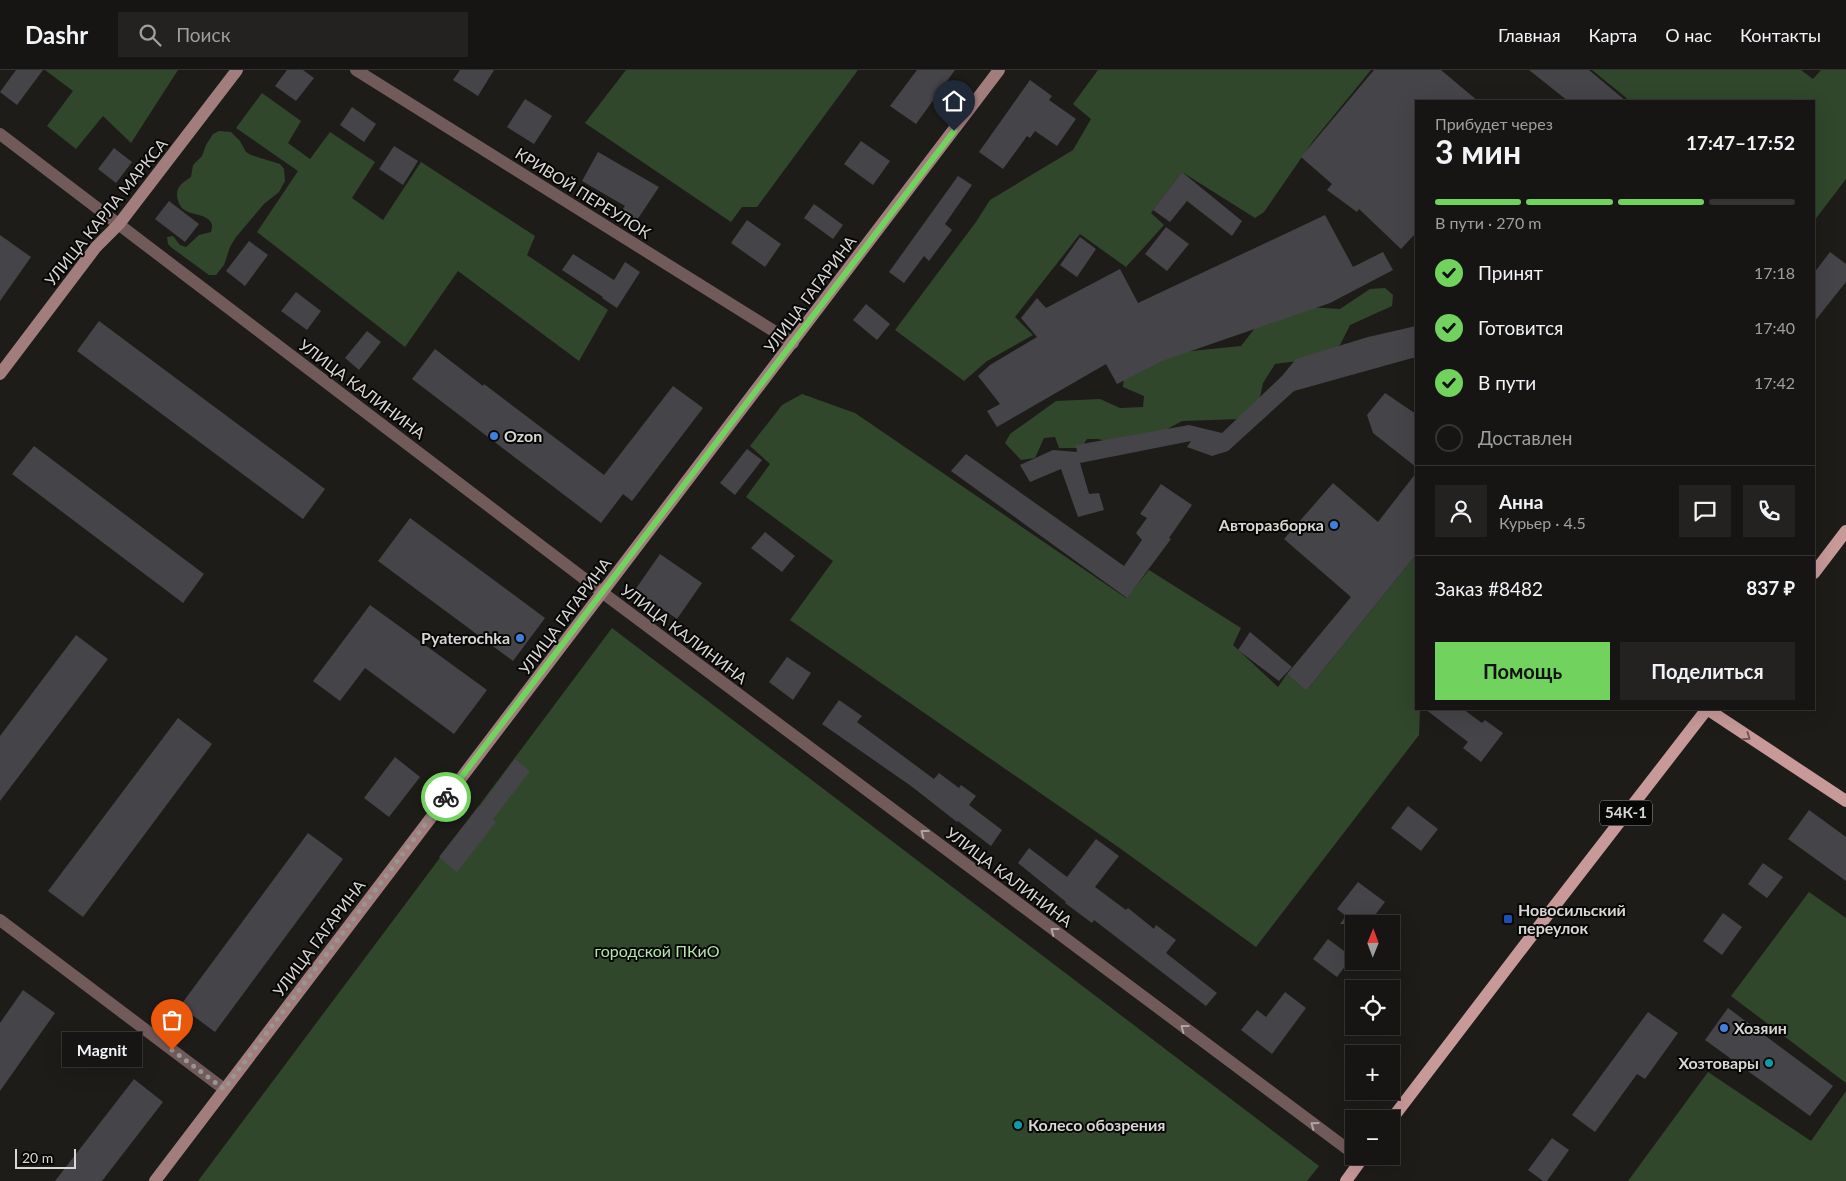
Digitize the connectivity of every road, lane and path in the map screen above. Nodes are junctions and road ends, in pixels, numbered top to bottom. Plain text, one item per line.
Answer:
1 (237, 70) edge
2 (356, 70) edge
3 (999, 70) edge
4 (0, 134) edge
5 (119, 224) junction
6 (793, 343) junction
7 (0, 374) edge
8 (1846, 531) edge
9 (1815, 572) edge
10 (603, 593) junction
11 (1706, 710) edge
12 (1709, 710) edge
13 (1846, 801) edge
14 (0, 920) edge
15 (224, 1089) junction
16 (1399, 1110) edge
17 (1345, 1146) edge
18 (1354, 1165) edge
19 (155, 1181) edge
20 (1346, 1181) edge

1 - 5 street, УЛИЦА КАРЛА МАРКСА
2 - 6 street, КРИВОЙ ПЕРЕУЛОК
3 - 6 street, УЛИЦА ГАГАРИНА
4 - 5 street, УЛИЦА КАЛИНИНА
5 - 7 street, УЛИЦА КАРЛА МАРКСА
5 - 10 street, УЛИЦА КАЛИНИНА
6 - 10 street, УЛИЦА ГАГАРИНА
8 - 9 main road
10 - 15 street, УЛИЦА ГАГАРИНА
17 -> 10 street, УЛИЦА КАЛИНИНА
11 - 16 main road, 54К-1
12 -> 13 main road, 54К-1
14 - 15 street
15 - 19 street, УЛИЦА ГАГАРИНА
18 - 20 main road

